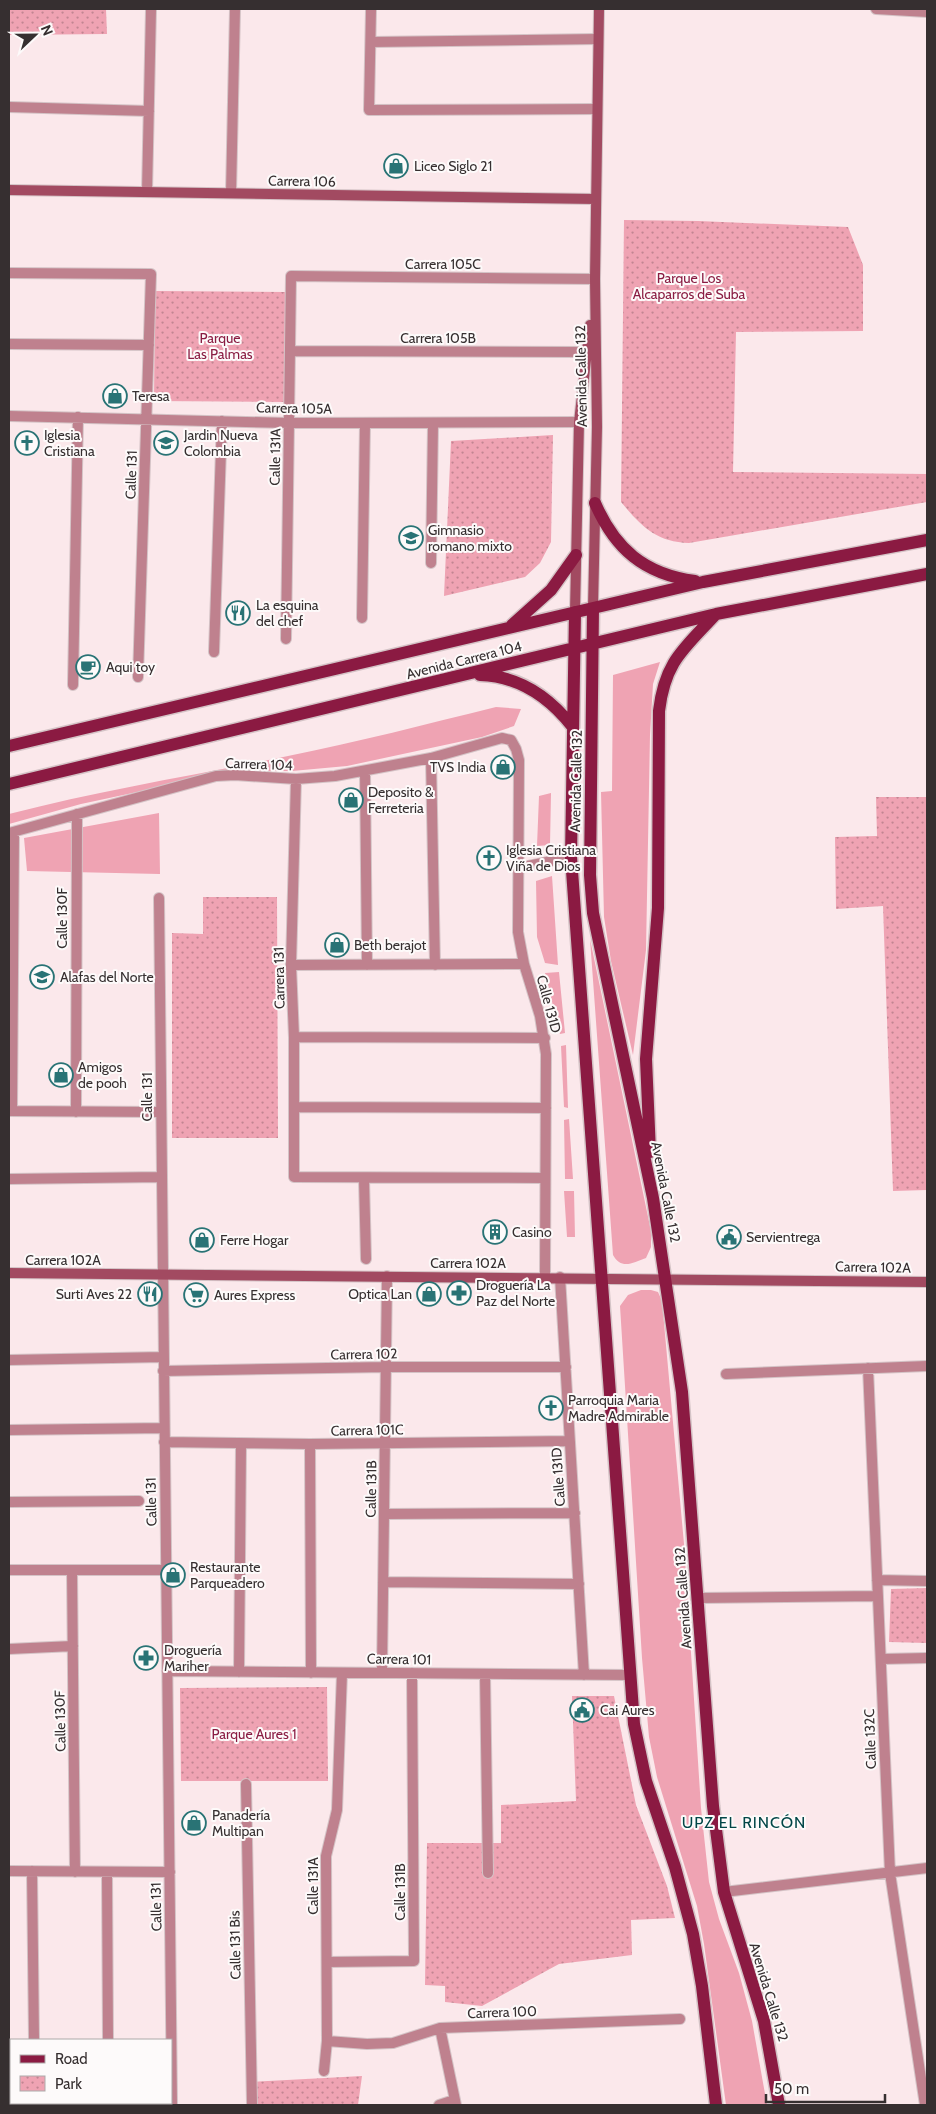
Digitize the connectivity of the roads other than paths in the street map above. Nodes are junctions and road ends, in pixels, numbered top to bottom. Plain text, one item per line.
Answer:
1 (151, 9) edge
2 (235, 9) edge
3 (371, 9) edge
4 (599, 9) edge
5 (876, 9) edge
6 (901, 9) edge
7 (927, 12) edge
8 (597, 39) junction
9 (371, 42) junction
10 (9, 107) edge
11 (597, 109) junction
12 (149, 111) junction
13 (9, 190) edge
14 (147, 192) junction
15 (231, 193) junction
16 (596, 199) junction
17 (9, 273) edge
18 (291, 276) joint
19 (595, 279) junction
20 (9, 344) edge
21 (149, 345) junction
22 (290, 351) junction
23 (587, 352) junction
24 (9, 416) edge
25 (78, 417) junction
26 (146, 419) junction
27 (222, 421) junction
28 (289, 422) junction
29 (579, 422) junction
30 (365, 423) junction
31 (433, 423) junction
32 (595, 502) junction
33 (927, 540) edge
34 (576, 555) junction
35 (430, 563) dead end
36 (927, 574) edge
37 (702, 582) junction
38 (594, 608) junction
39 (575, 612) junction
40 (716, 614) junction
41 (362, 618) dead end
42 (509, 627) junction
43 (286, 639) dead end
44 (593, 645) junction
45 (574, 649) junction
46 (214, 652) dead end
47 (468, 675) junction
48 (138, 677) dead end
49 (73, 685) dead end
50 (572, 726) junction
51 (511, 740) joint
52 (9, 746) edge
53 (431, 758) junction
54 (365, 771) junction
55 (296, 779) junction
56 (9, 784) edge
57 (77, 814) junction
58 (11, 832) edge
59 (571, 857) junction
60 (518, 868) junction
61 (159, 898) dead end
62 (524, 964) junction
63 (291, 965) junction
64 (367, 965) junction
65 (435, 965) junction
66 (294, 1037) junction
67 (544, 1038) junction
68 (294, 1107) junction
69 (546, 1108) junction
70 (11, 1111) edge
71 (76, 1112) junction
72 (161, 1112) junction
73 (161, 1177) junction
74 (545, 1178) junction
75 (9, 1179) edge
76 (364, 1179) junction
77 (653, 1198) junction
78 (366, 1258) dead end
79 (9, 1273) edge
80 (162, 1274) junction
81 (387, 1276) junction
82 (545, 1277) junction
83 (560, 1277) junction
84 (602, 1278) junction
85 (666, 1278) junction
86 (927, 1282) edge
87 (163, 1357) junction
88 (9, 1360) edge
89 (566, 1366) junction
90 (927, 1366) edge
91 (386, 1367) junction
92 (868, 1368) junction
93 (163, 1371) junction
94 (726, 1374) dead end
95 (164, 1428) junction
96 (9, 1430) edge
97 (570, 1441) junction
98 (164, 1442) junction
99 (385, 1443) junction
100 (241, 1444) junction
101 (310, 1444) junction
102 (138, 1501) dead end
103 (9, 1502) edge
104 (574, 1513) junction
105 (384, 1514) junction
106 (9, 1570) edge
107 (72, 1570) junction
108 (166, 1570) junction
109 (877, 1580) junction
110 (927, 1581) edge
111 (383, 1582) junction
112 (579, 1584) junction
113 (878, 1596) junction
114 (698, 1598) junction
115 (72, 1646) junction
116 (9, 1649) edge
117 (927, 1658) edge
118 (881, 1659) junction
119 (167, 1671) junction
120 (239, 1672) junction
121 (382, 1672) junction
122 (311, 1673) junction
123 (342, 1673) junction
124 (412, 1673) junction
125 (484, 1674) junction
126 (584, 1675) junction
127 (630, 1676) junction
128 (246, 1784) dead end
129 (927, 1868) edge
130 (9, 1871) edge
131 (32, 1872) junction
132 (75, 1872) junction
133 (107, 1872) junction
134 (170, 1872) junction
135 (488, 1873) dead end
136 (890, 1873) junction
137 (724, 1892) junction
138 (327, 1962) junction
139 (680, 2019) dead end
140 (440, 2028) junction
141 (34, 2039) edge
142 (108, 2039) edge
143 (171, 2039) edge
144 (327, 2041) junction
145 (324, 2071) dead end
146 (455, 2102) edge
147 (252, 2105) edge
148 (439, 2105) edge
149 (716, 2105) edge
150 (779, 2105) edge
151 (925, 2105) edge

1 - 12 street
2 - 15 street
3 - 9 street
4 - 8 street, Avenida Calle 132
5 - 6 street
6 - 7 street
8 - 9 street
8 - 11 street, Avenida Calle 132
9 - 11 street
10 - 12 street
11 - 16 street, Avenida Calle 132
12 - 14 street
13 - 14 street, Carrera 106
14 - 15 street, Carrera 106
15 - 16 street, Carrera 106
16 - 19 street, Avenida Calle 132
17 - 21 street, Calle 131
18 - 19 street, Carrera 105C
18 - 22 street, Calle 131A
19 - 23 street, Avenida Calle 132
19 - 32 street, Avenida Calle 132
20 - 21 street
21 - 26 street, Calle 131
22 - 23 street, Carrera 105B
22 - 28 street, Calle 131A
23 - 29 street, Avenida Calle 132
24 - 25 street, Carrera 105A
25 - 26 street, Carrera 105A
25 - 49 street
26 - 27 street, Carrera 105A
26 - 48 street, Calle 131
27 - 28 street, Carrera 105A
27 - 46 street
28 - 30 street, Carrera 105A
28 - 43 street, Calle 131A
29 - 31 street, Carrera 105A
29 - 34 street, Avenida Calle 132
30 - 31 street, Carrera 105A
30 - 41 street
31 - 35 street
32 - 37 main road
32 - 38 street, Avenida Calle 132
33 - 37 main road, Avenida Carrera 104
34 - 39 street, Avenida Calle 132
34 - 42 main road
36 - 40 main road, Avenida Carrera 104
37 - 38 main road, Avenida Carrera 104
38 - 39 main road, Avenida Carrera 104
38 - 44 main road, Avenida Calle 132
39 - 42 main road, Avenida Carrera 104
39 - 45 main road, Avenida Calle 132
40 - 44 main road, Avenida Carrera 104
40 - 77 main road
42 - 52 main road, Avenida Carrera 104
44 - 45 main road, Avenida Carrera 104
44 - 77 main road, Avenida Calle 132
45 - 47 main road, Avenida Carrera 104
45 - 50 main road, Avenida Calle 132
47 - 50 main road
47 - 56 main road, Avenida Carrera 104
50 - 59 main road, Avenida Calle 132
51 - 53 street, Carrera 104
51 - 60 street, Calle 131D
53 - 54 street, Carrera 104
53 - 65 street
54 - 55 street, Carrera 104
54 - 64 street
55 - 57 street, Carrera 104
55 - 63 street, Carrera 131
57 - 58 street, Carrera 104
57 - 71 street, Calle 130F
58 - 70 street
59 - 60 street
59 - 84 main road, Avenida Calle 132
60 - 62 street, Calle 131D
61 - 72 street, Calle 131
62 - 65 street
62 - 67 street, Calle 131D
63 - 64 street
63 - 66 street, Carrera 131
64 - 65 street
66 - 67 street
66 - 68 street, Carrera 131
67 - 69 street, Calle 131D
68 - 69 street
68 - 76 street, Carrera 131
69 - 74 street, Calle 131D
70 - 71 street
71 - 72 street
72 - 73 street, Calle 131
73 - 75 street
73 - 80 street, Calle 131
74 - 76 street
74 - 82 street, Calle 131D
76 - 78 street
77 - 85 main road, Avenida Calle 132
79 - 80 street, Carrera 102A
80 - 81 street, Carrera 102A
80 - 87 street, Calle 131
81 - 82 street, Carrera 102A
81 - 91 street, Calle 131B
82 - 83 street, Carrera 102A
83 - 84 street, Carrera 102A
83 - 89 street, Calle 131D
84 - 85 street, Carrera 102A
84 - 127 main road, Avenida Calle 132
85 - 86 street, Carrera 102A
85 - 114 main road, Avenida Calle 132
87 - 88 street
87 - 93 street, Calle 131
89 - 91 street, Carrera 102
89 - 97 street, Calle 131D
90 - 92 street
91 - 93 street, Carrera 102
91 - 99 street, Calle 131B
92 - 94 street
92 - 109 street, Calle 132C
93 - 95 street, Calle 131
95 - 96 street
95 - 98 street, Calle 131
97 - 99 street, Carrera 101C
97 - 104 street, Calle 131D
98 - 100 street, Carrera 101C
98 - 108 street, Calle 131
99 - 101 street, Carrera 101C
99 - 105 street, Calle 131B
100 - 101 street, Carrera 101C
100 - 120 street
101 - 122 street
102 - 103 street
104 - 105 street
104 - 112 street, Calle 131D
105 - 111 street, Calle 131B
106 - 107 street
107 - 108 street
107 - 115 street, Calle 130F
108 - 119 street, Calle 131
109 - 110 street
109 - 113 street, Calle 132C
111 - 112 street
111 - 121 street, Calle 131B
112 - 126 street, Calle 131D
113 - 114 street
113 - 118 street, Calle 132C
114 - 137 main road, Avenida Calle 132
115 - 116 street
115 - 132 street, Calle 130F
117 - 118 street
118 - 136 street, Calle 132C
119 - 120 street, Carrera 101
119 - 134 street, Calle 131
120 - 122 street, Carrera 101
121 - 123 street, Carrera 101
121 - 124 street, Carrera 101
122 - 123 street, Carrera 101
123 - 138 street, Calle 131A
124 - 125 street, Carrera 101
124 - 138 street, Calle 131B
125 - 126 street, Carrera 101
125 - 135 street
126 - 127 street, Carrera 101
127 - 149 main road, Avenida Calle 132
128 - 147 street, Calle 131 Bis
129 - 136 street
130 - 131 street
131 - 132 street
131 - 141 street
132 - 133 street
133 - 134 street
133 - 142 street
134 - 143 street, Calle 131
136 - 137 street
136 - 151 street, Calle 132C
137 - 150 main road, Avenida Calle 132
138 - 144 street, Calle 131A
139 - 140 street, Carrera 100
140 - 144 street, Carrera 100
140 - 146 street
144 - 145 street, Calle 131A
146 - 148 street

